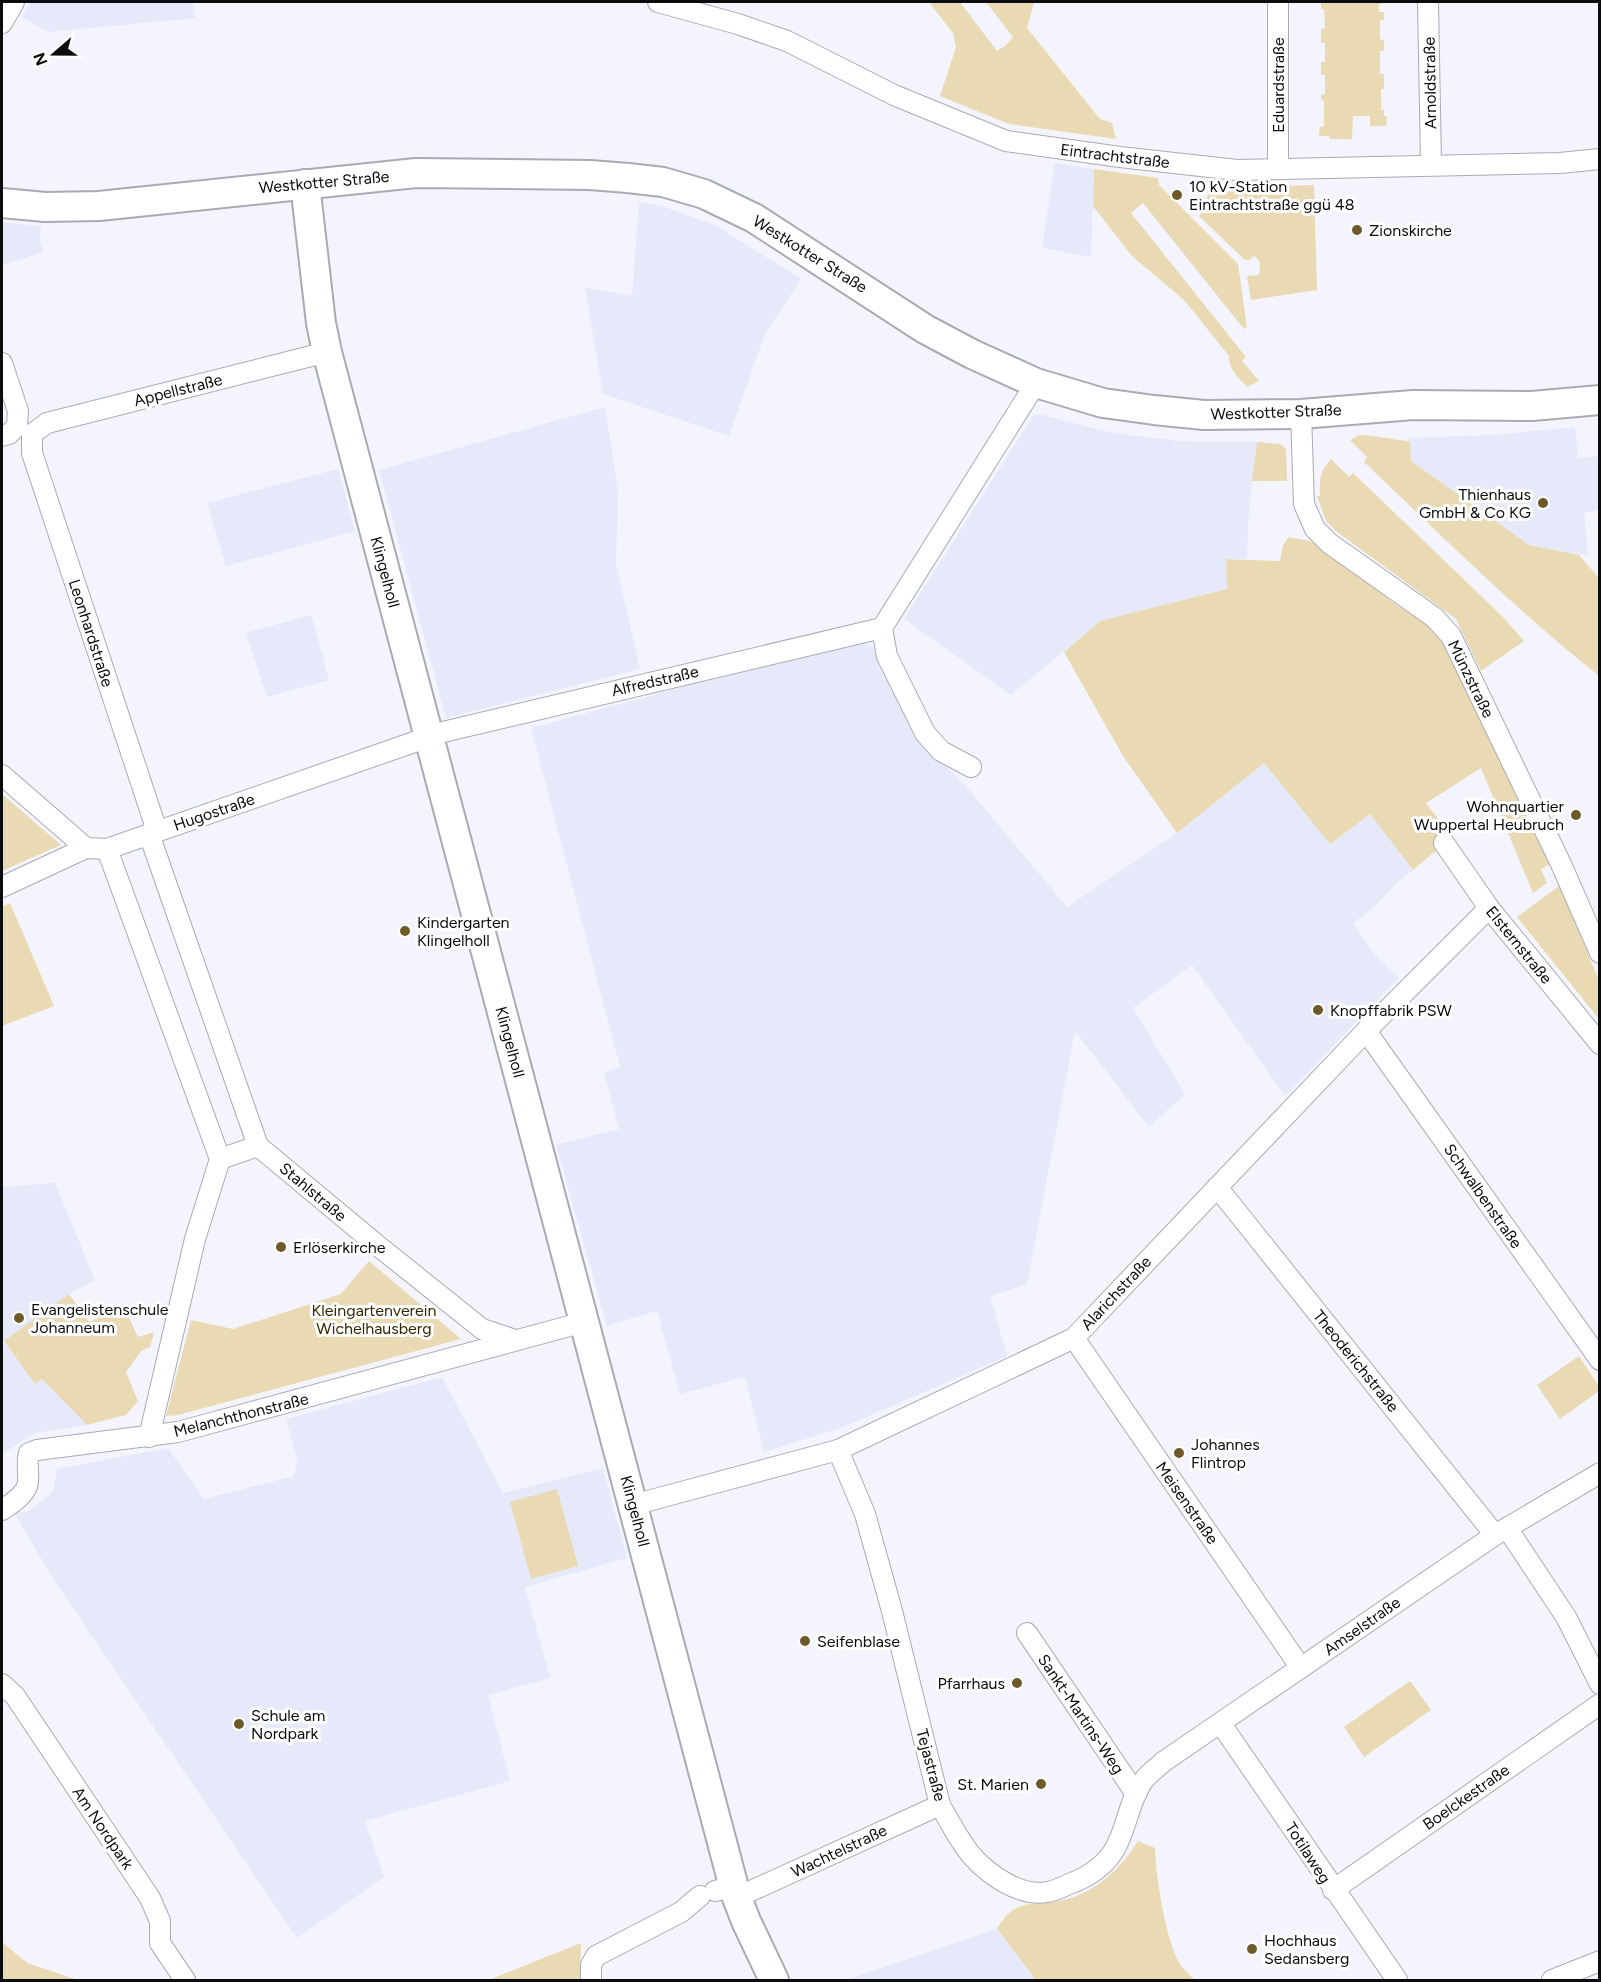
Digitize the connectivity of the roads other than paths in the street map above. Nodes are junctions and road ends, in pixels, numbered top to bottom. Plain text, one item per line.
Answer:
1 (14, 2) edge
2 (658, 2) edge
3 (1278, 2) edge
4 (1428, 2) edge
5 (2, 23) edge
6 (1599, 159) edge
7 (1431, 165) junction
8 (1278, 169) junction
9 (305, 184) junction
10 (2, 203) edge
11 (327, 352) junction
12 (2, 363) edge
13 (1036, 383) junction
14 (1599, 400) edge
15 (1300, 414) junction
16 (17, 432) edge
17 (882, 628) junction
18 (429, 736) junction
19 (971, 767) dead end
20 (2, 775) edge
21 (153, 833) junction
22 (1444, 843) dead end
23 (86, 849) junction
24 (107, 849) junction
25 (2, 887) edge
26 (1489, 908) junction
27 (1599, 952) edge
28 (1366, 1031) junction
29 (1599, 1044) edge
30 (258, 1146) junction
31 (220, 1159) junction
32 (1217, 1187) junction
33 (584, 1322) junction
34 (1074, 1338) junction
35 (515, 1340) junction
36 (1599, 1360) edge
37 (149, 1437) junction
38 (838, 1450) junction
39 (1599, 1473) edge
40 (633, 1505) junction
41 (2, 1510) edge
42 (1501, 1531) junction
43 (1027, 1633) dead end
44 (1301, 1668) junction
45 (2, 1684) edge
46 (1599, 1684) edge
47 (1599, 1704) edge
48 (1221, 1724) junction
49 (1136, 1794) junction
50 (940, 1805) junction
51 (1333, 1890) junction
52 (717, 1894) junction
53 (1599, 1961) edge
54 (185, 1980) edge
55 (591, 1980) edge
56 (774, 1980) edge
57 (1397, 1980) edge
58 (1552, 1980) edge

1 - 5 street
2 - 8 street, Eintrachtstraße
3 - 8 street, Eduardstraße
4 - 7 street, Arnoldstraße
6 - 7 street, Eintrachtstraße
7 - 8 street, Eintrachtstraße
9 - 10 street, Westkotter Straße
9 - 11 street, Klingelholl
9 - 13 street, Westkotter Straße
11 - 16 street, Appellstraße
11 - 18 street, Klingelholl
12 - 16 street, Leonhardstraße
13 - 15 street, Westkotter Straße
13 - 17 street
14 - 15 street, Westkotter Straße
15 - 27 street, Münzstraße
16 - 21 street, Leonhardstraße
17 - 18 street, Alfredstraße
17 - 19 street
18 - 21 street, Hugostraße
18 - 33 street, Klingelholl
20 - 23 street
21 - 24 street, Hugostraße
21 - 30 street
22 - 26 street, Elsternstraße
23 - 24 street, Hugostraße
23 - 25 street, Hugostraße
24 - 31 street
26 - 28 street, Alarichstraße
26 - 29 street, Elsternstraße
28 - 32 street, Alarichstraße
28 - 36 street, Schwalbenstraße
30 - 31 street
30 - 35 street, Stahlstraße
31 - 37 street
32 - 34 street, Alarichstraße
32 - 42 street, Theoderichstraße
33 - 35 street
33 - 40 street, Klingelholl
34 - 38 street, Alarichstraße
34 - 44 street, Meisenstraße
35 - 37 street, Melanchthonstraße
37 - 41 street, Melanchthonstraße
38 - 40 street, Alarichstraße
38 - 50 street, Tejastraße
39 - 42 street, Amselstraße
40 - 52 street, Klingelholl
42 - 44 street, Amselstraße
42 - 46 street, Theoderichstraße
43 - 49 street, Sankt-Martins-Weg
44 - 48 street, Amselstraße
45 - 54 street, Am Nordpark
47 - 51 street, Boelckestraße
48 - 49 street, Amselstraße
48 - 51 street, Totilaweg
49 - 50 street, Tejastraße
50 - 52 street, Wachtelstraße
51 - 57 street, Totilaweg
52 - 55 street
52 - 56 street, Klingelholl
53 - 58 street

